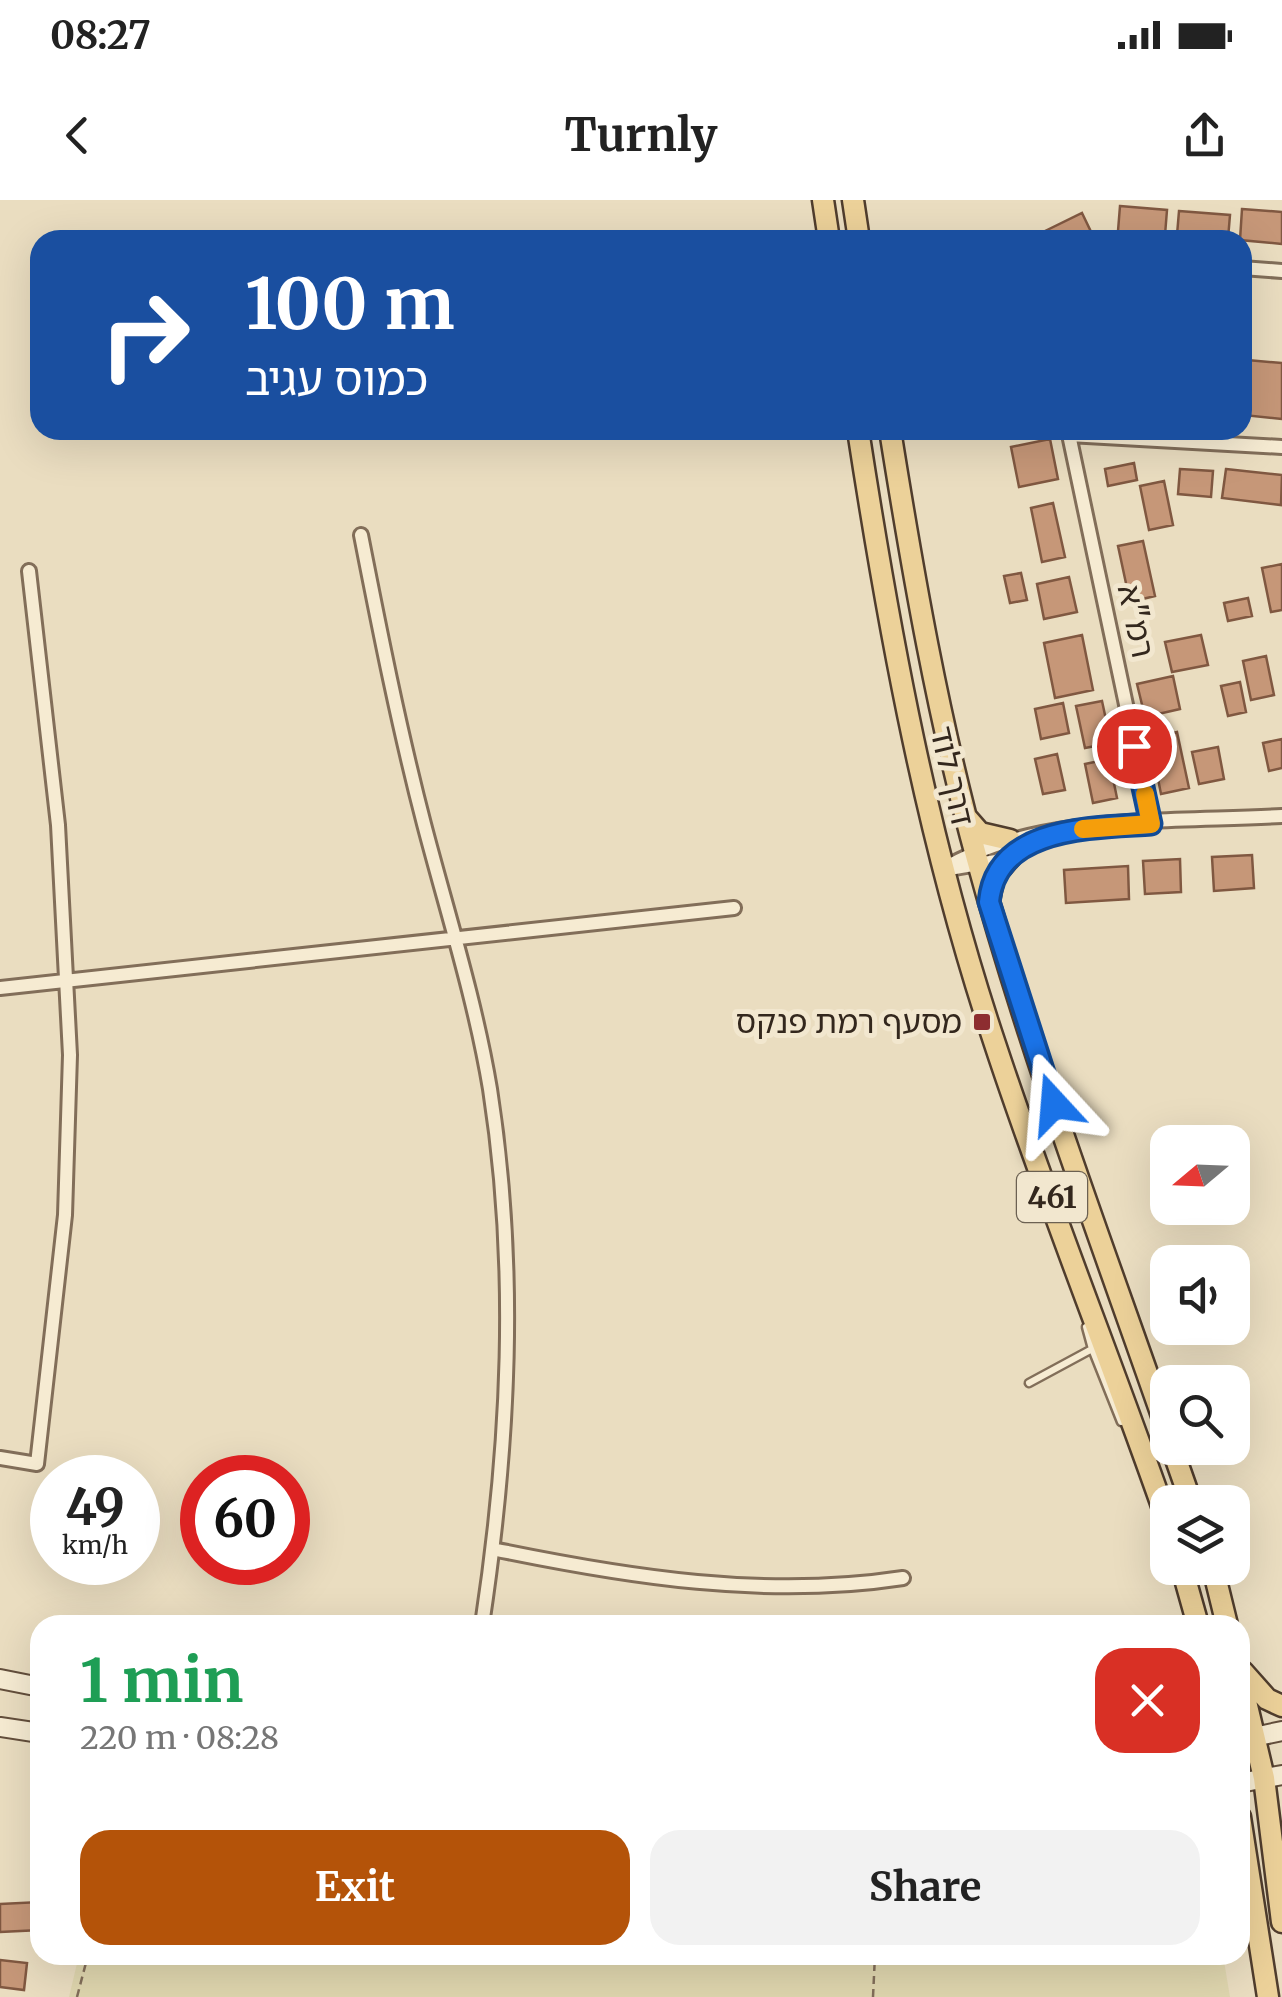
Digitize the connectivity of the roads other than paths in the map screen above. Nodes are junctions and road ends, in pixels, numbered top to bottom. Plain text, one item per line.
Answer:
1 (823, 200) edge
2 (853, 200) edge
3 (828, 230) edge
4 (858, 230) edge
5 (1252, 269) edge
6 (1282, 271) edge
7 (860, 440) edge
8 (892, 440) edge
9 (1070, 440) edge
10 (1190, 440) edge
11 (1282, 446) edge
12 (361, 535) dead end
13 (28, 570) dead end
14 (965, 816) junction
15 (1282, 816) edge
16 (1151, 824) junction
17 (1012, 847) junction
18 (976, 858) junction
19 (944, 869) junction
20 (989, 902) junction
21 (734, 908) dead end
22 (457, 938) junction
23 (67, 981) junction
24 (0, 988) edge
25 (1072, 1252) junction
26 (1092, 1348) junction
27 (1150, 1380) edge
28 (1030, 1383) dead end
29 (0, 1458) edge
30 (1149, 1469) junction
31 (1155, 1485) edge
32 (493, 1549) junction
33 (904, 1578) dead end
34 (1187, 1585) edge
35 (1217, 1585) edge
36 (483, 1615) edge
37 (1195, 1615) edge
38 (1225, 1615) edge
39 (0, 1679) edge
40 (1250, 1679) edge
41 (30, 1685) edge
42 (1282, 1706) edge
43 (0, 1728) edge
44 (1282, 1731) edge
45 (30, 1732) edge
46 (1250, 1737) edge
47 (1250, 1742) edge
48 (1273, 1776) edge
49 (1282, 1810) edge
50 (1272, 1847) junction
51 (1250, 1889) edge
52 (1282, 1922) edge
53 (1268, 1997) edge

1 - 3 main road
2 - 4 main road
5 - 6 street
7 - 19 main road, דרך לוד / 461
8 - 14 main road, דרך לוד / 461
9 - 16 street, רמ"א
10 - 11 street
12 - 22 street
13 - 23 street
14 - 17 main road
14 - 18 main road, דרך לוד / 461
15 - 16 street
16 - 17 street
17 - 18 street
17 - 20 main road
18 - 19 street
18 - 20 main road, דרך לוד / 461
19 - 25 main road, דרך לוד / 461
20 - 27 main road, דרך לוד / 461
21 - 22 street
22 - 23 street
22 - 32 street
23 - 24 street
23 - 29 street
25 - 26 lane
25 - 30 main road, דרך לוד / 461
26 - 28 lane
26 - 30 lane
30 - 31 main road, דרך לוד / 461
32 - 33 street
32 - 36 street
34 - 37 main road
35 - 38 main road
39 - 41 main road
40 - 42 main road
43 - 45 main road
44 - 46 main road
47 - 48 main road
48 - 50 main road
49 - 50 main road
50 - 52 main road
51 - 53 main road

